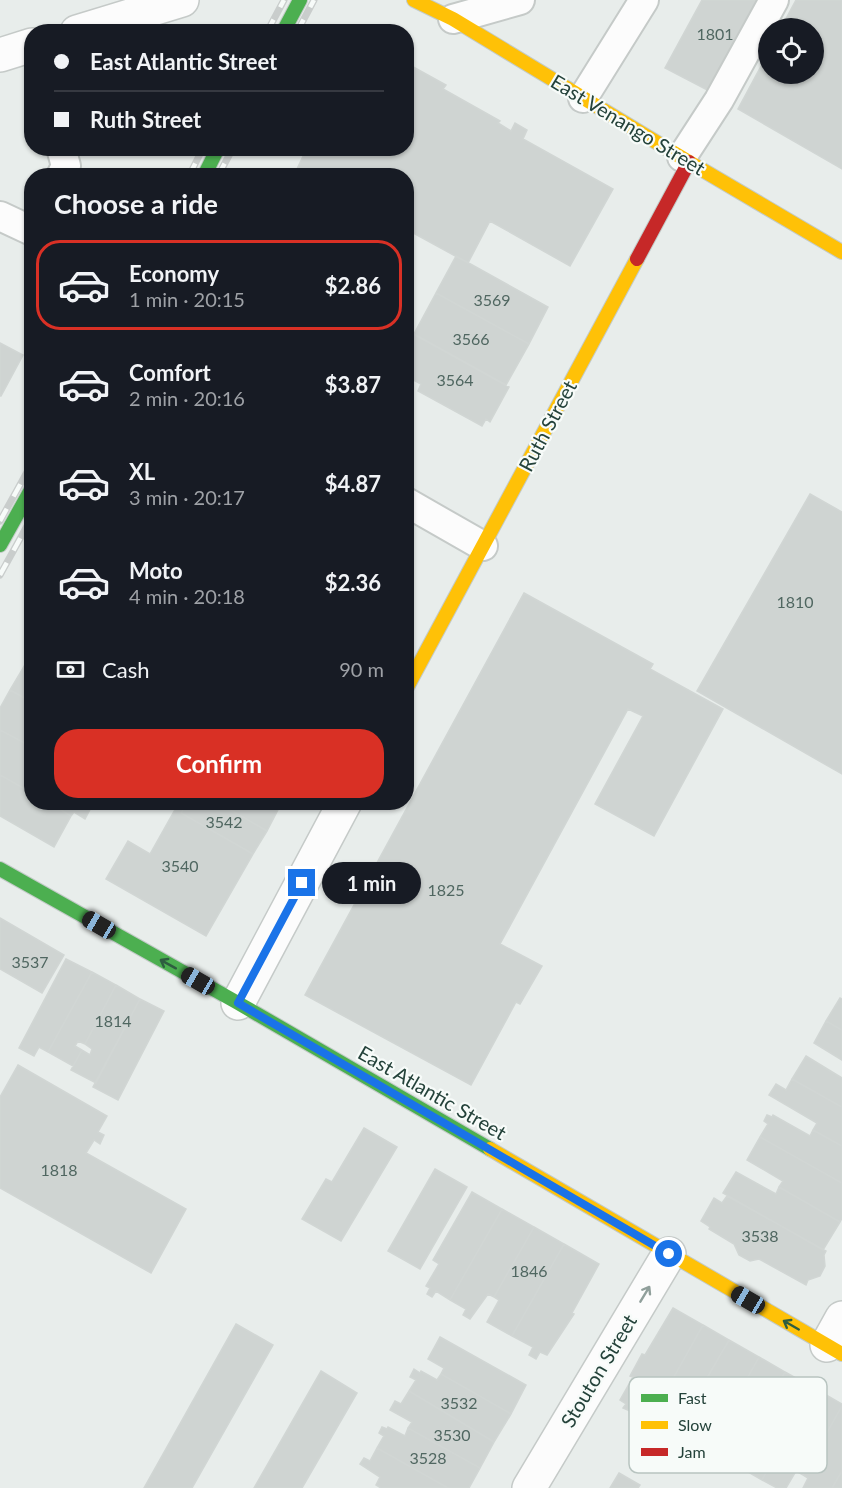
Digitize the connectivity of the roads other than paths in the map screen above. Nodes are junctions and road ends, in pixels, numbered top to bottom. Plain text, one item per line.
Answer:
1 (182, 0) edge
2 (300, 0) edge
3 (414, 0) edge
4 (520, 0) edge
5 (644, 0) edge
6 (774, 0) edge
7 (453, 19) junction
8 (103, 24) edge
9 (287, 24) edge
10 (24, 47) edge
11 (0, 55) edge
12 (583, 98) junction
13 (685, 160) junction
14 (0, 216) edge
15 (24, 227) edge
16 (842, 252) edge
17 (24, 502) edge
18 (414, 507) edge
19 (0, 545) edge
20 (483, 546) junction
21 (414, 673) edge
22 (341, 810) edge
23 (0, 869) edge
24 (238, 1003) junction
25 (669, 1254) junction
26 (837, 1339) edge
27 (528, 1488) edge

1 - 8 street
2 - 9 street
3 - 7 street, East Venango Street
4 - 7 lane
5 - 12 lane
6 - 13 lane
7 - 12 street, East Venango Street
10 - 11 street
12 - 13 street, East Venango Street
13 - 16 street, East Venango Street
13 - 20 street, Ruth Street
14 - 15 lane
17 - 19 street
18 - 20 lane
20 - 21 street, Ruth Street
22 - 24 street
24 -> 23 street, East Atlantic Street
24 - 25 street, East Atlantic Street
26 -> 25 street, East Atlantic Street
27 -> 25 street, Stouton Street

